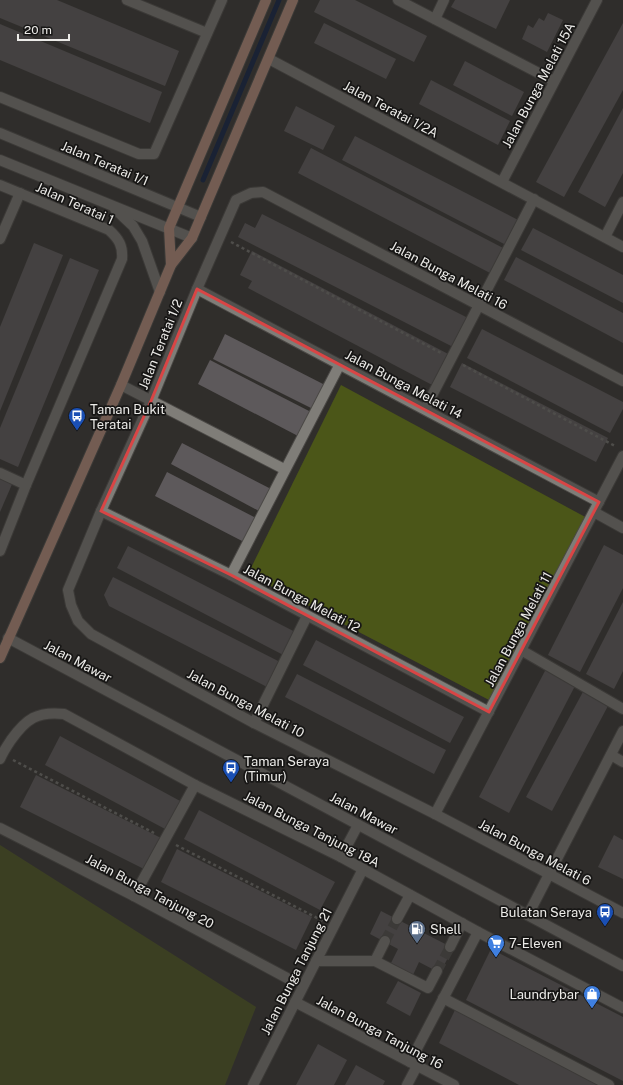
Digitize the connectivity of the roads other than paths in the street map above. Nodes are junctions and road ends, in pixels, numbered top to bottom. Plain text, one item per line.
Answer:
1 (127, 0) edge
2 (222, 0) edge
3 (266, 0) edge
4 (293, 0) edge
5 (398, 0) edge
6 (444, 0) edge
7 (597, 0) edge
8 (435, 19) junction
9 (208, 33) junction
10 (269, 59) junction
11 (554, 81) junction
12 (0, 97) edge
13 (0, 133) edge
14 (0, 160) edge
15 (502, 182) junction
16 (0, 185) edge
17 (20, 192) junction
18 (262, 192) joint
19 (534, 199) junction
20 (623, 202) edge
21 (112, 205) junction
22 (179, 208) junction
23 (201, 217) junction
24 (169, 228) junction
25 (605, 237) junction
26 (192, 238) junction
27 (0, 239) edge
28 (623, 246) edge
29 (171, 265) junction
30 (197, 289) junction
31 (160, 292) junction
32 (479, 305) junction
33 (340, 364) junction
34 (623, 381) edge
35 (121, 385) junction
36 (151, 400) junction
37 (425, 409) junction
38 (621, 452) edge
39 (284, 469) junction
40 (0, 473) edge
41 (26, 485) junction
42 (599, 502) junction
43 (101, 511) junction
44 (594, 512) junction
45 (623, 528) edge
46 (0, 551) edge
47 (231, 575) junction
48 (68, 590) joint
49 (307, 616) junction
50 (8, 638) junction
51 (522, 650) junction
52 (0, 658) edge
53 (623, 709) edge
54 (489, 712) junction
55 (254, 723) junction
56 (623, 732) edge
57 (611, 755) junction
58 (0, 759) edge
59 (623, 762) edge
60 (195, 785) junction
61 (435, 814) junction
62 (358, 825) junction
63 (0, 828) edge
64 (341, 857) junction
65 (363, 869) junction
66 (549, 874) junction
67 (410, 895) junction
68 (134, 896) junction
69 (623, 913) edge
70 (528, 915) junction
71 (397, 919) tunnel mouth
72 (462, 923) junction
73 (478, 932) junction
74 (385, 941) tunnel mouth
75 (450, 947) tunnel mouth
76 (316, 961) junction
77 (375, 961) junction
78 (623, 966) edge
79 (437, 971) tunnel mouth
80 (287, 978) dead end
81 (443, 998) junction
82 (295, 1002) junction
83 (623, 1008) edge
84 (414, 1064) junction
85 (253, 1085) edge
86 (407, 1085) edge
87 (454, 1085) edge
88 (609, 1085) edge

1 - 9 street
2 - 9 street
3 - 22 main road, Jalan Teratai 1/2
4 - 10 main road, Jalan Teratai 1/2
5 - 8 street
6 - 8 street
7 - 11 street, Jalan Bunga Melati 15A
8 - 11 street
9 - 12 street, Jalan Teratai 1/1
10 - 15 street, Jalan Teratai 1/2A
10 - 23 main road, Jalan Teratai 1/2
11 - 15 street, Jalan Bunga Melati 15A
13 - 22 street, Jalan Teratai 1/1
14 - 21 street
15 - 19 street, Jalan Teratai 1/2A
16 - 17 street, Jalan Teratai 1
17 - 27 street
17 - 41 street, Jalan Teratai 1
18 - 30 street, Jalan Teratai 1/2
18 - 32 street, Jalan Bunga Melati 16
19 - 25 street, Jalan Teratai 1/2A
19 - 32 street
20 - 25 street
21 - 24 street
21 - 31 street
22 - 23 street, Jalan Teratai 1/1
22 - 24 main road, Jalan Teratai 1/2
23 - 26 main road, Jalan Teratai 1/2
24 - 26 street
24 - 29 main road, Jalan Teratai 1/2
25 - 28 street, Jalan Teratai 1/2A
26 - 29 main road, Jalan Teratai 1/2
29 - 31 main road, Jalan Teratai 1/2
30 - 33 street, Jalan Bunga Melati 14
30 - 36 street, Jalan Teratai 1/2
31 - 35 main road, Jalan Teratai 1/2
32 - 34 street, Jalan Bunga Melati 16
32 - 37 street
33 - 37 street, Jalan Bunga Melati 14
33 - 39 street
35 - 36 street
35 - 50 main road, Jalan Teratai 1/2
36 - 39 street
36 - 43 street, Jalan Teratai 1/2
37 - 42 street, Jalan Bunga Melati 14
38 - 42 street, Jalan Bunga Melati 11
39 - 47 street
40 - 41 street
41 - 46 street
42 - 44 street, Jalan Bunga Melati 11
43 - 47 street, Jalan Bunga Melati 12
43 - 48 street, Jalan Teratai 1/2
44 - 45 street
44 - 51 street, Jalan Bunga Melati 11
47 - 49 street, Jalan Bunga Melati 12
48 - 55 street, Jalan Bunga Melati 10
49 - 54 street, Jalan Bunga Melati 12
49 - 55 street
50 - 52 main road, Jalan Teratai 1/2
50 - 62 street, Jalan Mawar
51 - 53 street
51 - 54 street, Jalan Bunga Melati 11
54 - 61 street, Jalan Bunga Melati 11
55 - 61 street, Jalan Bunga Melati 10
56 - 57 street
57 - 59 street
57 - 66 street
58 - 60 street, Jalan Bunga Tanjung 18A
60 - 64 street, Jalan Bunga Tanjung 18A
60 - 68 street
61 - 66 street, Jalan Bunga Melati 6
62 - 64 street
62 - 70 street, Jalan Mawar
63 - 68 street, Jalan Bunga Tanjung 20
64 - 65 street, Jalan Bunga Tanjung 18A
65 - 67 street, Jalan Bunga Tanjung 18A
65 - 76 street, Jalan Bunga Tanjung 21
66 - 69 street, Jalan Bunga Melati 6
66 - 70 street
67 - 71 street
67 - 72 street, Jalan Bunga Tanjung 18A
68 - 80 street, Jalan Bunga Tanjung 20
70 - 78 street, Jalan Mawar
72 - 73 street, Jalan Bunga Tanjung 18A
72 - 75 street
73 - 81 street
73 - 83 street, Jalan Bunga Tanjung 18A
74 - 77 street
76 - 77 street
76 - 82 street, Jalan Bunga Tanjung 21
77 - 79 street
81 - 84 street
81 - 88 street
82 - 84 street, Jalan Bunga Tanjung 16
82 - 85 street, Jalan Bunga Tanjung 21
84 - 86 street
84 - 87 street, Jalan Bunga Tanjung 16

